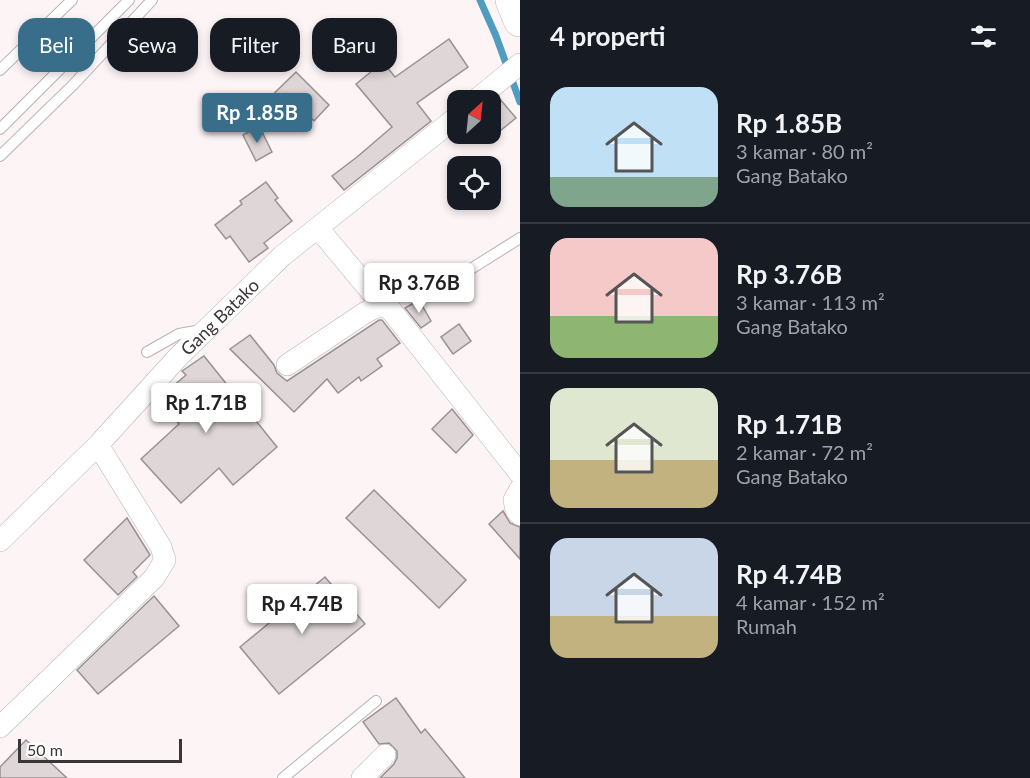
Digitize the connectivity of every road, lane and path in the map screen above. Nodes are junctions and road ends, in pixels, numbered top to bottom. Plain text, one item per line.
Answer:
1 (72, 0) edge
2 (129, 0) edge
3 (152, 0) edge
4 (512, 0) edge
5 (520, 20) edge
6 (520, 64) edge
7 (0, 70) edge
8 (488, 90) edge
9 (447, 125) edge
10 (0, 129) edge
11 (0, 156) edge
12 (318, 228) junction
13 (520, 237) edge
14 (466, 272) dead end
15 (383, 306) junction
16 (208, 329) junction
17 (147, 352) dead end
18 (287, 365) dead end
19 (98, 445) junction
20 (520, 474) edge
21 (520, 489) edge
22 (520, 515) edge
23 (0, 541) edge
24 (376, 701) dead end
25 (0, 727) edge
26 (385, 755) dead end
27 (283, 778) edge
28 (362, 778) edge

1 - 7 lane
2 - 10 lane
3 - 11 lane
4 - 5 highway
6 - 8 street
9 - 12 street, Gang Batako
12 - 15 street
12 - 16 street, Gang Batako
13 - 14 lane
15 - 18 street
15 - 20 street
16 - 17 lane
16 - 19 street, Gang Batako
19 - 23 street, Gang Batako
19 - 25 street
21 - 22 street
24 - 27 lane
26 - 28 street

